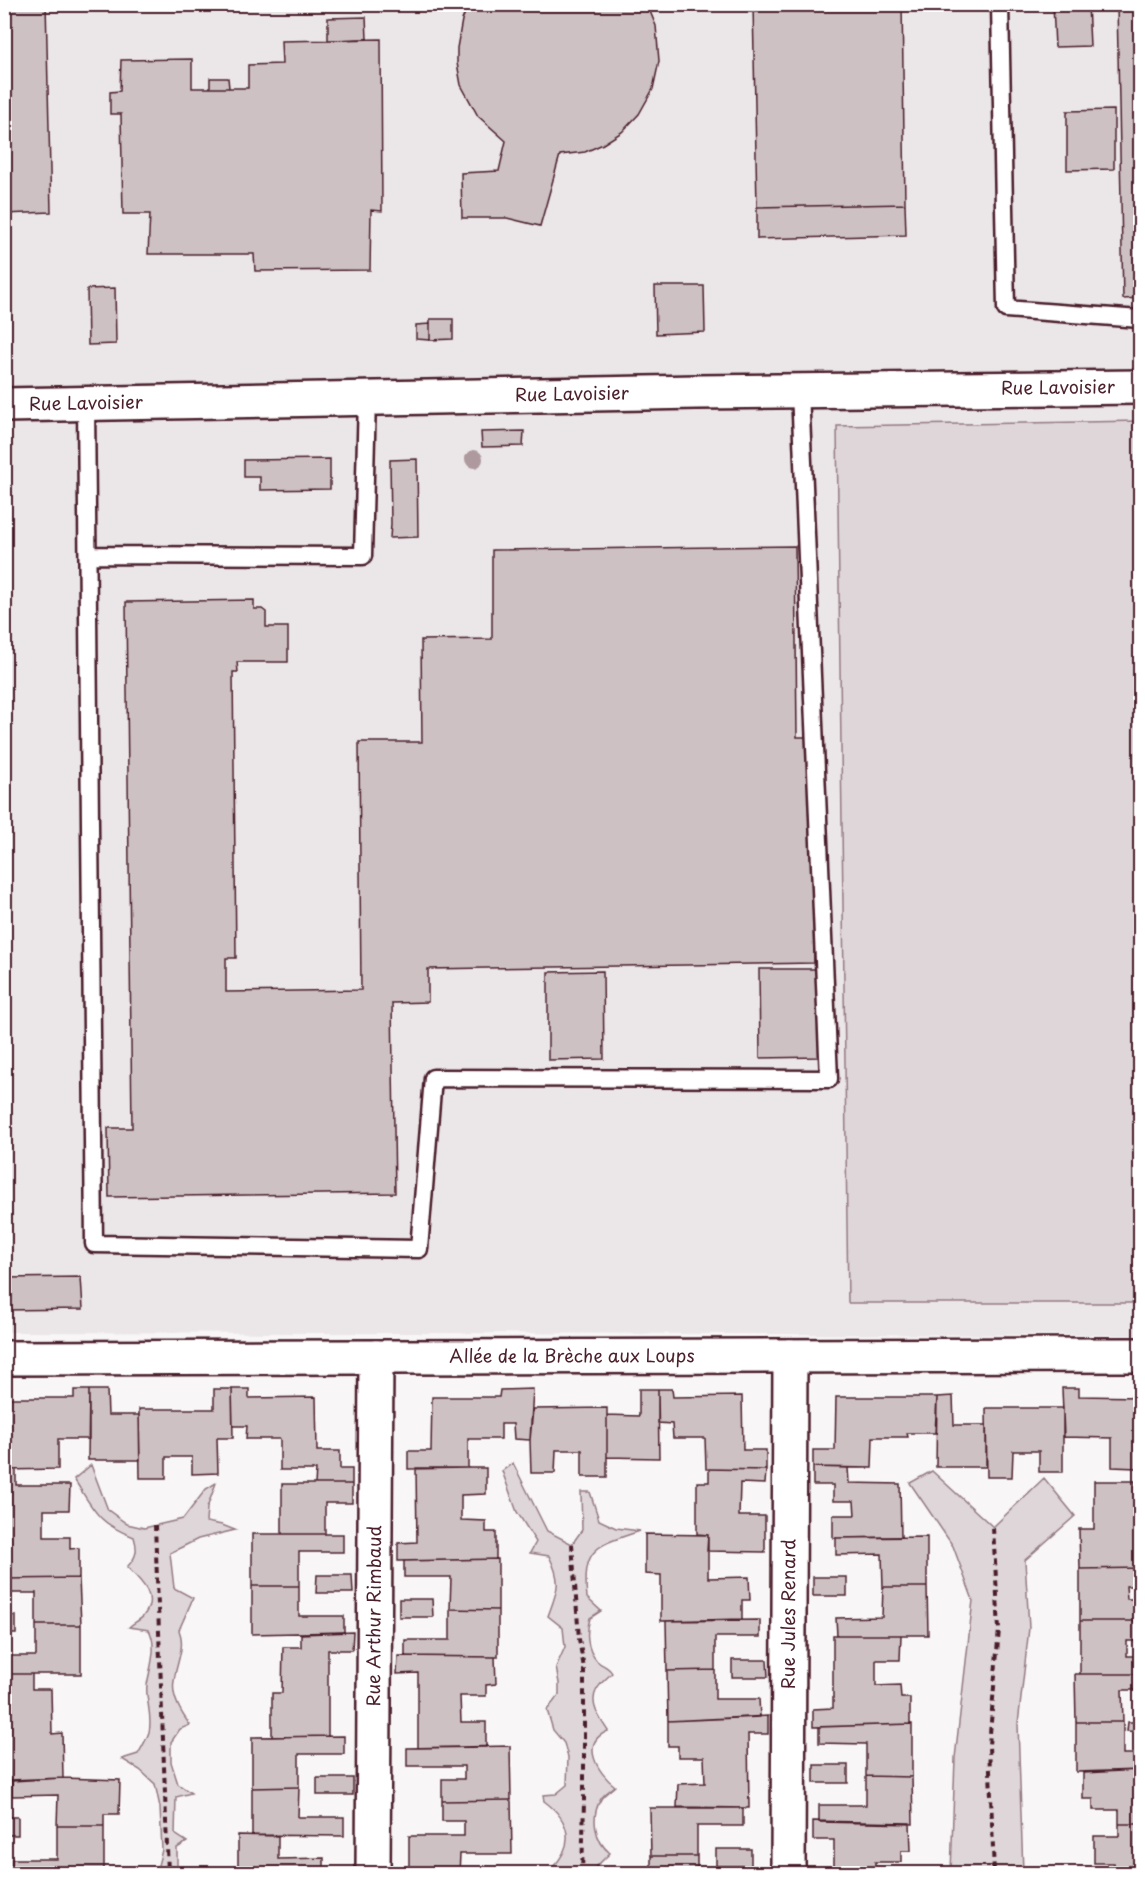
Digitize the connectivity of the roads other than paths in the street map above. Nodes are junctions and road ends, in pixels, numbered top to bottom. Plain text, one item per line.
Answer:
1 (999, 4) edge
2 (1140, 319) edge
3 (1140, 387) edge
4 (800, 391) junction
5 (367, 398) junction
6 (86, 404) junction
7 (4, 405) edge
8 (88, 555) junction
9 (1140, 1355) edge
10 (790, 1356) junction
11 (4, 1358) edge
12 (376, 1358) junction
13 (374, 1874) edge
14 (788, 1874) edge

1 - 2 lane
3 - 4 street, Rue Lavoisier
4 - 5 street, Rue Lavoisier
4 - 8 lane
5 - 6 street, Rue Lavoisier
5 - 8 lane
6 - 7 street, Rue Lavoisier
6 - 8 lane
9 - 10 street, Allée de la Brèche aux Loups
10 - 12 street, Allée de la Brèche aux Loups
10 - 14 street, Rue Jules Renard
11 - 12 street, Allée de la Brèche aux Loups
12 - 13 street, Rue Arthur Rimbaud

